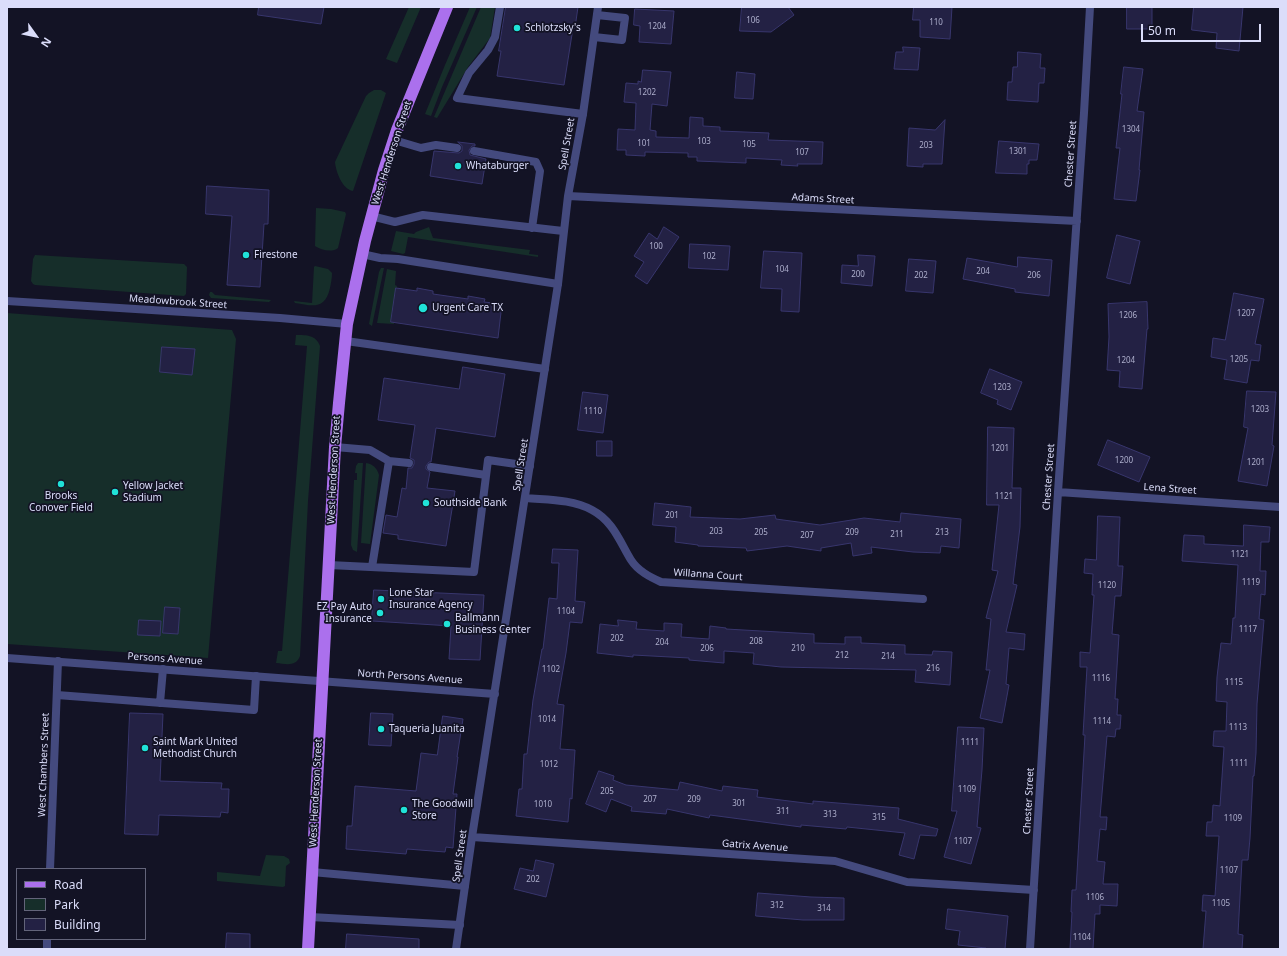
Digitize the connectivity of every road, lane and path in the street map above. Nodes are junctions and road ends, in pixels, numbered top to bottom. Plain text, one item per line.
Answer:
1 (447, 7) edge
2 (500, 7) edge
3 (1090, 7) edge
4 (598, 11) edge
5 (594, 37) junction
6 (583, 114) junction
7 (394, 140) junction
8 (457, 148) dead end
9 (474, 151) dead end
10 (568, 196) junction
11 (371, 216) junction
12 (1077, 221) junction
13 (532, 228) junction
14 (563, 231) junction
15 (362, 254) junction
16 (558, 284) junction
17 (7, 302) edge
18 (347, 324) junction
19 (346, 341) junction
20 (545, 370) junction
21 (335, 448) junction
22 (389, 461) junction
23 (409, 464) dead end
24 (530, 466) junction
25 (431, 467) dead end
26 (486, 475) junction
27 (1058, 492) junction
28 (526, 498) junction
29 (1280, 507) edge
30 (329, 564) junction
31 (372, 567) junction
32 (923, 599) dead end
33 (7, 658) edge
34 (58, 661) junction
35 (163, 669) junction
36 (256, 676) junction
37 (322, 681) junction
38 (495, 694) junction
39 (57, 696) junction
40 (160, 703) junction
41 (472, 837) junction
42 (50, 868) edge
43 (312, 872) junction
44 (465, 886) junction
45 (1034, 890) junction
46 (310, 917) junction
47 (460, 925) junction
48 (308, 949) edge
49 (456, 949) edge
50 (1030, 949) edge

1 - 7 main road, West Henderson Street
2 - 6 street
3 - 12 street, Chester Street
4 - 5 street, Spell Street
4 - 5 street
5 - 6 street, Spell Street
6 - 10 street, Spell Street
7 - 8 street
7 - 11 main road, West Henderson Street
9 - 13 street
10 - 12 street, Adams Street
10 - 14 street, Spell Street
11 - 13 street
11 - 15 main road, West Henderson Street
12 - 27 street, Chester Street
13 - 14 street
14 - 16 street, Spell Street
15 - 16 street
15 - 18 main road, West Henderson Street
16 - 20 street, Spell Street
17 - 18 street, Meadowbrook Street
18 - 19 main road, West Henderson Street
19 - 20 street
19 - 21 main road, West Henderson Street
20 - 24 street, Spell Street
21 - 22 street
21 - 30 main road, West Henderson Street
22 - 23 street
22 - 31 street
24 - 26 street
24 - 28 street, Spell Street
25 - 26 street
26 - 31 street
27 - 29 street, Lena Street
27 - 45 street, Chester Street
28 - 32 street, Willanna Court
28 - 38 street, Spell Street
30 - 31 street
30 - 37 main road, West Henderson Street
33 - 34 street, Persons Avenue
34 - 35 street, Persons Avenue
34 - 39 street, West Chambers Street
35 - 36 street, Persons Avenue
35 - 40 street
36 - 37 street, Persons Avenue
36 - 40 street
37 - 38 street, North Persons Avenue
37 - 43 main road, West Henderson Street
38 - 41 street, Spell Street
39 - 40 street
39 - 42 street, West Chambers Street
41 - 44 street, Spell Street
41 - 45 street, Gatrix Avenue
43 - 44 street
43 - 46 main road, West Henderson Street
44 - 47 street, Spell Street
45 - 50 street, Chester Street
46 - 47 street
46 - 48 main road, West Henderson Street
47 - 49 street, Spell Street

